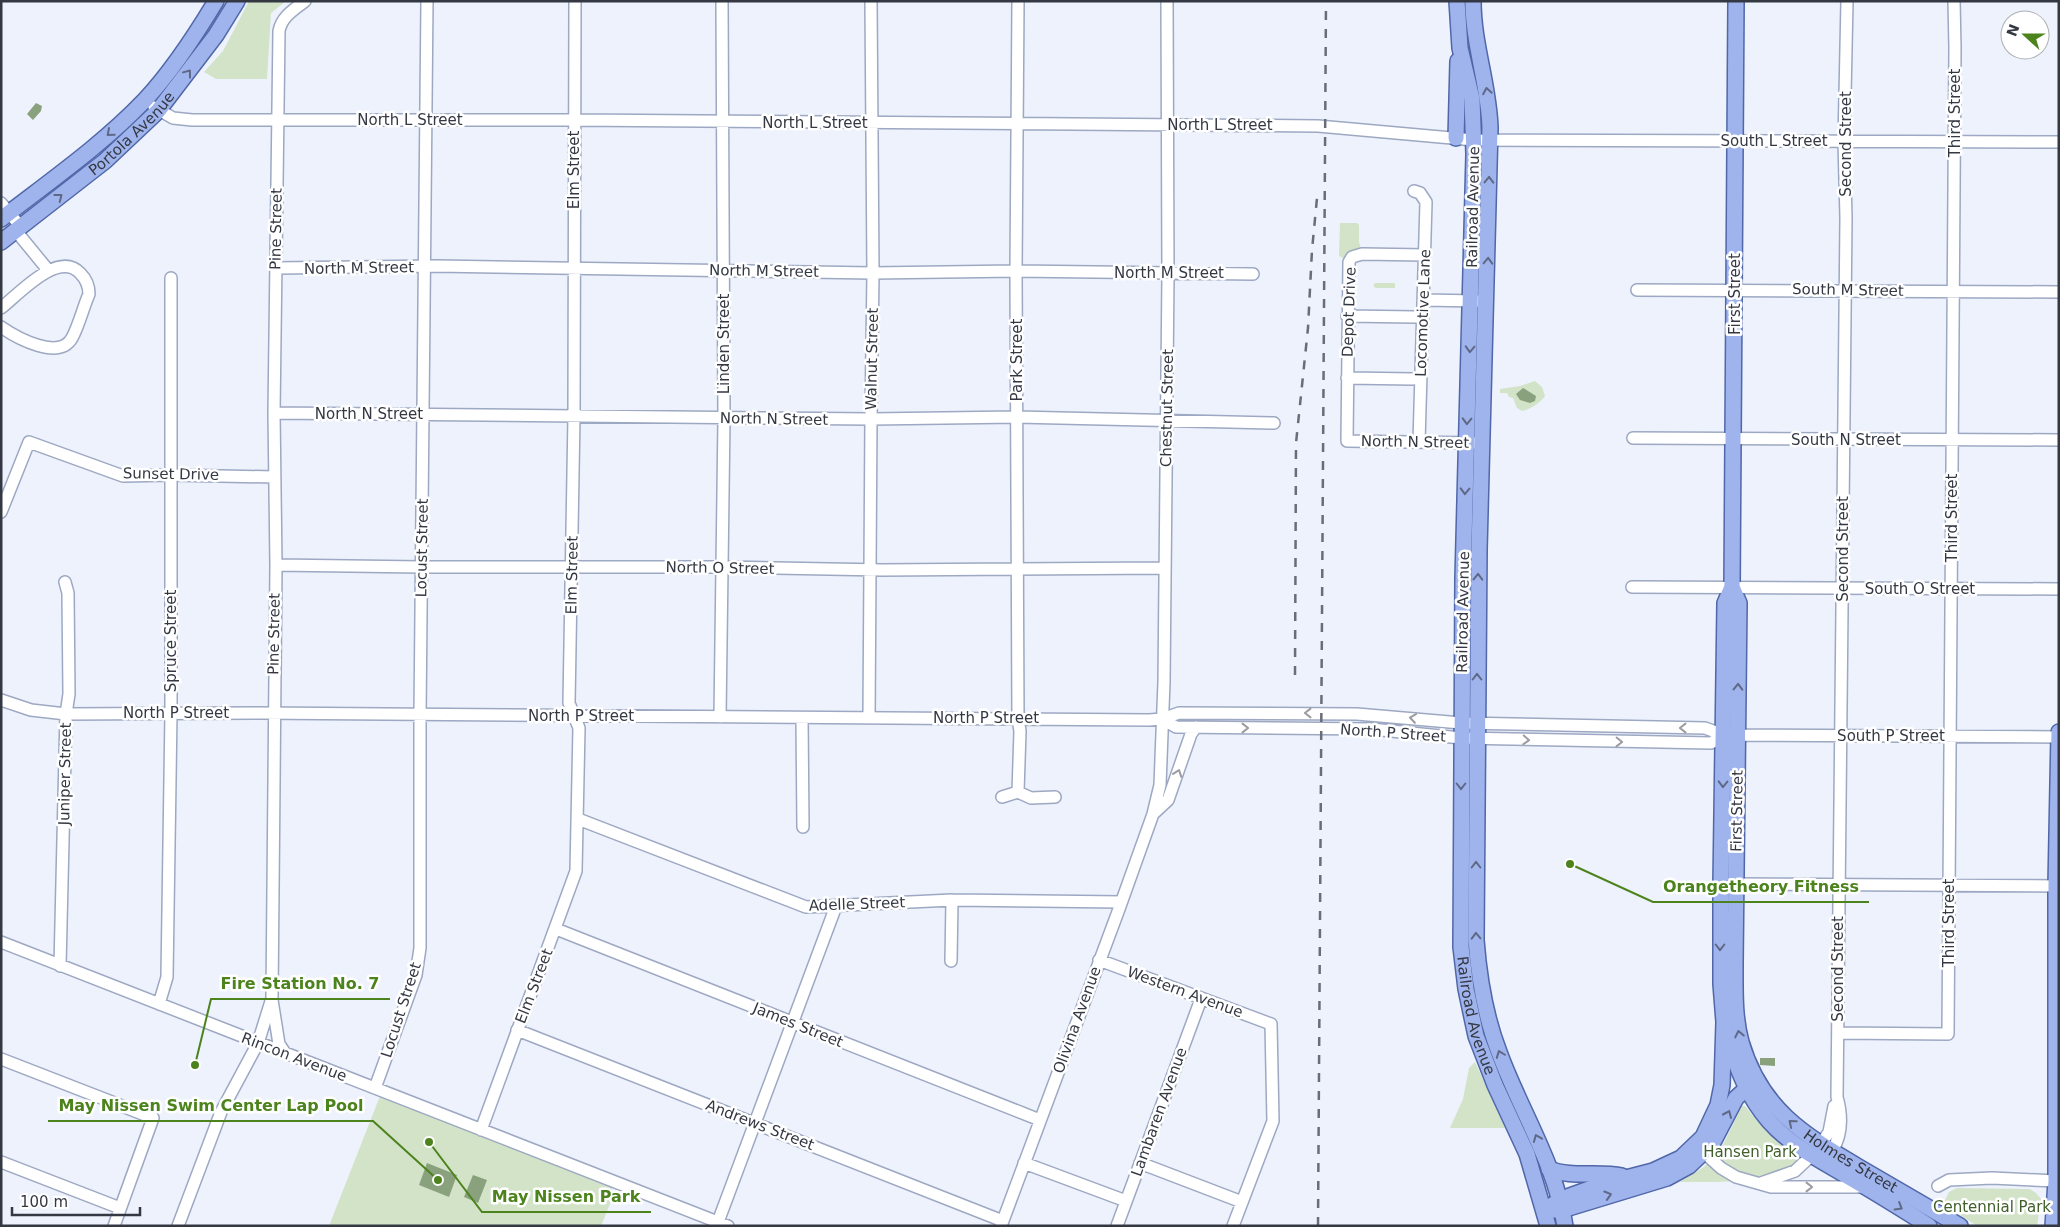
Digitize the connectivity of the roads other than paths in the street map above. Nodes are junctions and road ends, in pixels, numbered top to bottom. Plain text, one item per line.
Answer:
1 (216, 1) edge
2 (227, 1) edge
3 (237, 1) edge
4 (305, 1) edge
5 (427, 1) edge
6 (575, 1) edge
7 (722, 1) edge
8 (871, 1) edge
9 (1018, 1) edge
10 (1167, 1) edge
11 (1457, 1) edge
12 (1473, 1) edge
13 (1736, 1) edge
14 (1847, 1) edge
15 (1954, 1) edge
16 (1458, 34) junction
17 (216, 35) junction
18 (145, 99) junction
19 (158, 111) junction
20 (278, 120) junction
21 (425, 120) junction
22 (574, 120) junction
23 (723, 122) junction
24 (871, 123) junction
25 (1018, 124) junction
26 (1168, 125) junction
27 (1456, 138) junction
28 (1474, 140) junction
29 (1490, 140) junction
30 (1734, 141) junction
31 (1844, 142) junction
32 (1954, 142) junction
33 (2059, 142) edge
34 (1414, 191) dead end
35 (3, 214) edge
36 (12, 234) edge
37 (1425, 255) junction
38 (424, 267) junction
39 (276, 268) junction
40 (574, 269) junction
41 (48, 270) junction
42 (724, 270) junction
43 (1016, 271) junction
44 (874, 273) junction
45 (1168, 274) junction
46 (1253, 274) dead end
47 (171, 278) dead end
48 (1637, 290) dead end
49 (1735, 290) junction
50 (1845, 291) junction
51 (1953, 291) junction
52 (2059, 292) edge
53 (1424, 300) junction
54 (1479, 301) junction
55 (1, 308) edge
56 (1348, 316) junction
57 (1415, 317) dead end
58 (1, 328) edge
59 (1347, 378) junction
60 (1413, 379) dead end
61 (274, 413) junction
62 (424, 414) junction
63 (574, 416) junction
64 (1017, 417) junction
65 (724, 418) junction
66 (870, 419) junction
67 (1166, 419) junction
68 (1274, 423) dead end
69 (1633, 438) dead end
70 (1734, 439) junction
71 (1844, 440) junction
72 (1952, 440) junction
73 (2059, 440) edge
74 (1347, 441) joint
75 (1419, 442) junction
76 (1474, 443) junction
77 (171, 475) junction
78 (274, 477) junction
79 (1, 512) edge
80 (276, 565) junction
81 (422, 567) junction
82 (573, 567) junction
83 (721, 567) junction
84 (1165, 568) junction
85 (871, 570) junction
86 (1018, 570) junction
87 (65, 582) dead end
88 (1632, 587) dead end
89 (1732, 587) junction
90 (1843, 588) junction
91 (1951, 589) junction
92 (2059, 589) edge
93 (1, 700) edge
94 (171, 713) junction
95 (273, 713) junction
96 (66, 714) junction
97 (420, 715) junction
98 (575, 716) junction
99 (720, 717) junction
100 (869, 717) junction
101 (802, 718) junction
102 (1018, 719) junction
103 (1162, 719) junction
104 (1196, 727) junction
105 (1461, 730) junction
106 (1477, 731) junction
107 (2059, 732) edge
108 (1731, 736) junction
109 (1842, 736) junction
110 (1950, 736) junction
111 (2059, 737) edge
112 (1018, 792) junction
113 (1002, 797) dead end
114 (1055, 797) dead end
115 (1153, 814) junction
116 (578, 819) junction
117 (803, 826) dead end
118 (1728, 884) junction
119 (1838, 885) junction
120 (1949, 885) junction
121 (2057, 886) edge
122 (952, 900) junction
123 (1121, 902) junction
124 (836, 906) junction
125 (556, 929) junction
126 (1, 942) edge
127 (1099, 960) junction
128 (951, 961) dead end
129 (60, 966) junction
130 (272, 998) junction
131 (1201, 999) junction
132 (159, 1004) junction
133 (1724, 1022) junction
134 (793, 1023) junction
135 (517, 1030) junction
136 (1838, 1033) junction
137 (258, 1043) junction
138 (285, 1054) junction
139 (1, 1059) edge
140 (1752, 1084) junction
141 (375, 1088) junction
142 (1040, 1120) junction
143 (756, 1124) junction
144 (481, 1130) junction
145 (2058, 1134) edge
146 (1700, 1149) junction
147 (1822, 1150) junction
148 (1, 1162) edge
149 (1024, 1163) junction
150 (1140, 1163) junction
151 (1549, 1169) junction
152 (1626, 1177) junction
153 (2056, 1181) junction
154 (1761, 1183) junction
155 (1938, 1186) dead end
156 (1865, 1187) junction
157 (1126, 1201) junction
158 (1242, 1202) junction
159 (1560, 1205) junction
160 (2057, 1205) edge
161 (120, 1208) junction
162 (1544, 1210) junction
163 (1002, 1223) edge
164 (723, 1224) edge
165 (114, 1226) edge
166 (178, 1226) edge
167 (1117, 1226) edge
168 (1233, 1226) edge
169 (1548, 1226) edge
170 (1565, 1226) edge
171 (1929, 1226) edge
172 (1960, 1226) edge
173 (2053, 1226) edge

1 - 18 main road, Portola Avenue
2 - 17 main road
3 - 17 main road, Portola Avenue
4 - 20 street, Pine Street
5 - 21 street, Locust Street
6 - 22 street, Elm Street
7 - 23 street, Linden Street
8 - 24 street, Walnut Street
9 - 25 street, Park Street
10 - 26 street, Chestnut Street
11 - 16 main road, Railroad Avenue
29 -> 12 main road, Railroad Avenue
13 - 30 main road, First Street
14 - 31 street, Second Street
15 - 32 street, Third Street
16 - 27 main road
16 - 28 main road, Railroad Avenue
19 -> 17 main road, Portola Avenue
18 - 19 street, North L Street
18 -> 35 main road, Portola Avenue
19 - 20 street, North L Street
36 -> 19 main road, Portola Avenue
20 - 21 street, North L Street
20 - 39 street, Pine Street
21 - 22 street, North L Street
21 - 38 street, Locust Street
22 - 23 street, North L Street
22 - 40 street, Elm Street
23 - 24 street, North L Street
23 - 42 street, Linden Street
24 - 25 street, North L Street
24 - 44 street, Walnut Street
25 - 26 street, North L Street
25 - 43 street, Park Street
26 - 27 street, North L Street
26 - 45 street, Chestnut Street
27 - 28 street, North L Street
28 - 29 street, North L Street
28 - 54 main road, Railroad Avenue
29 - 30 street, South L Street
54 -> 29 main road, Railroad Avenue
30 - 31 street, South L Street
30 - 49 main road, First Street
31 - 32 street, South L Street
31 - 50 street, Second Street
32 - 33 street, South L Street
32 - 51 street, Third Street
34 - 37 street, Locomotive Lane
35 - 36 street
36 - 41 street
37 - 53 street, Locomotive Lane
37 - 56 street, Depot Drive
38 - 39 street, North M Street
38 - 40 street, North M Street
38 - 62 street, Locust Street
39 - 61 street, Pine Street
40 - 42 street, North M Street
40 - 63 street, Elm Street
41 - 55 street
41 - 58 street
42 - 44 street, North M Street
42 - 65 street, Linden Street
43 - 44 street, North M Street
43 - 45 street, North M Street
43 - 64 street, Park Street
44 - 66 street, Walnut Street
45 - 46 street, North M Street
45 - 67 street, Chestnut Street
47 - 77 street, Spruce Street
48 - 49 street, South M Street
49 - 50 street, South M Street
49 - 70 main road, First Street
50 - 51 street, South M Street
50 - 71 street, Second Street
51 - 52 street, South M Street
51 - 72 street, Third Street
53 - 54 street
53 - 75 street, Locomotive Lane
54 - 76 main road, Railroad Avenue
56 - 57 street
56 - 59 street, Depot Drive
59 - 60 street
59 - 74 street, Depot Drive
61 - 62 street, North N Street
61 - 78 street, Pine Street
62 - 63 street, North N Street
62 - 81 street, Locust Street
63 - 65 street, North N Street
63 - 82 street, Elm Street
64 - 66 street, North N Street
64 - 67 street, North N Street
64 - 86 street, Park Street
65 - 66 street, North N Street
65 - 83 street, Linden Street
66 - 85 street, Walnut Street
67 - 68 street, North N Street
67 - 84 street, Chestnut Street
69 - 70 street, South N Street
70 - 71 street, South N Street
70 - 89 main road, First Street
71 - 72 street, South N Street
71 - 90 street, Second Street
72 - 73 street, South N Street
72 - 91 street, Third Street
74 - 75 street, North N Street
75 - 76 street, North N Street
76 -> 105 main road, Railroad Avenue
106 -> 76 main road, Railroad Avenue
77 - 78 street, Sunset Drive
77 - 79 street, Sunset Drive
77 - 94 street, Spruce Street
78 - 80 street, Pine Street
80 - 81 street, North O Street
80 - 95 street, Pine Street
81 - 82 street, North O Street
81 - 97 street, Locust Street
82 - 83 street, North O Street
82 - 98 street, Elm Street
83 - 85 street, North O Street
83 - 99 street, Linden Street
84 - 86 street, North O Street
84 - 103 street, Chestnut Street
85 - 86 street, North O Street
85 - 100 street, Walnut Street
86 - 102 street, Park Street
87 - 96 street, Juniper Street
88 - 89 street, South O Street
89 - 90 street, South O Street
89 - 108 main road, First Street
90 - 91 street, South O Street
90 - 109 street, Second Street
91 - 92 street, South O Street
91 - 110 street, Third Street
93 - 96 street, North P Street
94 - 95 street, North P Street
94 - 96 street, North P Street
94 - 132 street, Spruce Street
95 - 97 street, North P Street
95 - 130 street, Pine Street
96 - 129 street, Juniper Street
97 - 98 street, North P Street
97 - 141 street, Locust Street
98 - 99 street, North P Street
98 - 116 street, Elm Street
99 - 101 street, North P Street
100 - 101 street, North P Street
100 - 102 street, North P Street
101 - 117 street
102 - 103 street, North P Street
102 - 112 street, Park Street
103 - 104 street, North P Street
105 -> 103 street, North P Street
103 - 115 street, Chestnut Street
104 -> 105 street, North P Street
115 -> 104 street
105 - 106 street, North P Street
105 -> 162 main road, Railroad Avenue
106 - 108 street, South P Street
151 -> 106 main road, Railroad Avenue
107 - 111 main road
108 - 109 street, South P Street
108 - 118 main road, First Street
109 - 110 street, South P Street
109 - 119 street, Second Street
110 - 111 street, South P Street
110 - 120 street, Third Street
111 - 121 main road
112 - 113 street
112 - 114 street
115 - 123 street, Olivina Avenue
116 - 124 street, Adelle Street
116 - 125 street, Elm Street
118 - 119 street
118 -> 133 main road, First Street
140 -> 118 main road, First Street
119 - 120 street
119 - 136 street, Second Street
120 - 121 street
120 - 136 street, Third Street
121 - 145 main road
122 - 123 street, Adelle Street
122 - 124 street, Adelle Street
122 - 128 street
123 - 127 street, Olivina Avenue
124 - 134 street
125 - 134 street, James Street
125 - 135 street, Elm Street
126 - 129 street, Rincon Avenue
127 - 131 street, Western Avenue
127 - 142 street, Olivina Avenue
129 - 132 street, Rincon Avenue
130 - 137 street, Pine Street
130 - 138 street
131 - 150 street, Lambaren Avenue
131 - 158 street, Western Avenue
132 - 137 street, Rincon Avenue
133 - 140 main road, First Street
133 - 146 main road, First Street
134 - 142 street, James Street
134 - 143 street
135 - 143 street, Andrews Street
135 - 144 street, Elm Street
136 - 147 street, Second Street
137 - 138 street, Rincon Avenue
137 - 166 street, Pine Street
138 - 141 street, Rincon Avenue
139 - 161 street
146 -> 140 main road
140 - 147 main road, Holmes Street
141 - 144 street, Rincon Avenue
142 - 149 street, Olivina Avenue
143 - 163 street, Andrews Street
143 - 164 street
144 - 164 street, Rincon Avenue
145 - 153 main road
146 - 152 main road
146 - 154 street
159 -> 146 main road
147 - 154 street
147 - 156 main road, Holmes Street
147 - 172 main road, Holmes Street
148 - 161 street
149 - 157 street
149 - 163 street, Olivina Avenue
150 - 157 street, Lambaren Avenue
150 - 158 street
151 - 152 main road
151 - 159 main road, Railroad Avenue
152 - 159 main road
153 - 155 street
153 - 160 main road
154 -> 156 street
156 -> 171 main road, Holmes Street
157 - 167 street, Lambaren Avenue
158 - 168 street
159 - 162 main road
159 - 170 main road, Railroad Avenue
160 - 173 main road
161 - 165 street
162 - 169 main road, Railroad Avenue

